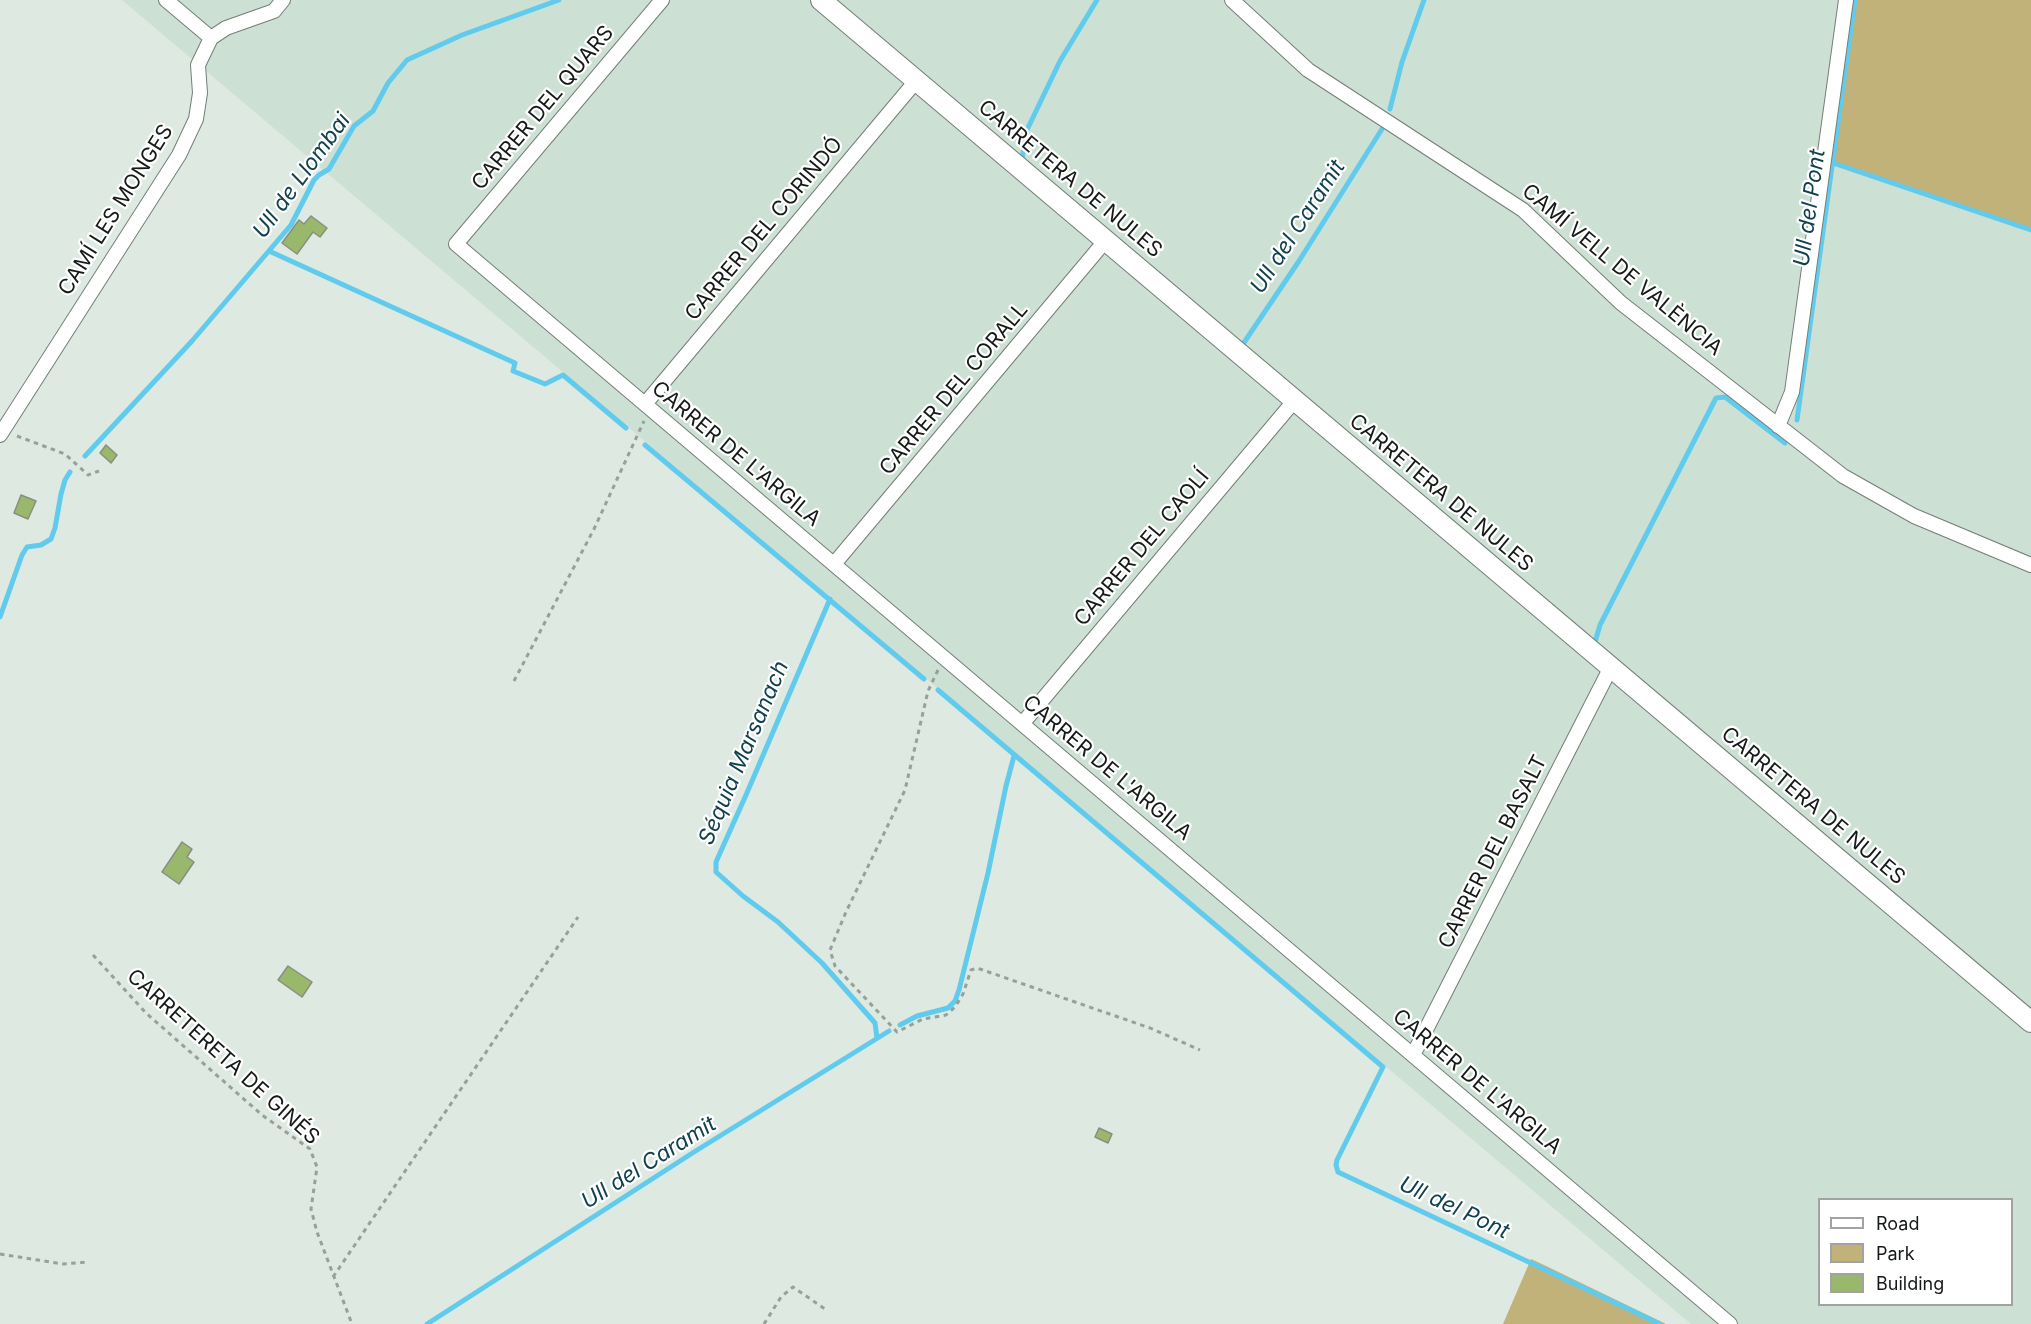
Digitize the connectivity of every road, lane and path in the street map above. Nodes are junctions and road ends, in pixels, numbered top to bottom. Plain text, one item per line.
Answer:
1 (166, 0) edge
2 (284, 0) edge
3 (662, 0) edge
4 (821, 0) edge
5 (1232, 0) edge
6 (1846, 0) edge
7 (211, 38) junction
8 (916, 81) junction
9 (1106, 240) junction
10 (456, 244) joint
11 (1295, 400) junction
12 (647, 406) junction
13 (1778, 426) junction
14 (1, 433) edge
15 (99, 471) dead end
16 (834, 564) junction
17 (2031, 565) edge
18 (944, 658) junction
19 (1611, 667) junction
20 (514, 681) dead end
21 (1022, 724) junction
22 (578, 917) dead end
23 (93, 955) dead end
24 (2031, 1022) edge
25 (1200, 1050) dead end
26 (1413, 1055) junction
27 (0, 1254) edge
28 (88, 1262) dead end
29 (333, 1277) junction
30 (825, 1309) dead end
31 (352, 1324) edge
32 (764, 1324) edge
33 (1730, 1324) edge

1 - 7 street
2 - 7 street
3 - 10 street, CARRER DEL QUARS
4 - 8 main road, CARRETERA DE NULES
5 - 13 street, CAMÍ VELL DE VALÈNCIA
6 - 13 street
7 - 14 street, CAMÍ LES MONGES
8 - 9 main road, CARRETERA DE NULES
8 - 12 street, CARRER DEL CORINDÓ
9 - 11 main road, CARRETERA DE NULES
9 - 16 street, CARRER DEL CORALL
10 - 12 street, CARRER DE L'ARGILA
11 - 19 main road, CARRETERA DE NULES
11 - 21 street, CARRER DEL CAOLÍ
12 - 16 street, CARRER DE L'ARGILA
12 - 20 path
13 - 17 street, CAMÍ VELL DE VALÈNCIA
14 - 15 path
16 - 18 street, CARRER DE L'ARGILA
18 - 21 street, CARRER DE L'ARGILA
18 - 25 path
19 - 24 main road, CARRETERA DE NULES
19 - 26 street, CARRER DEL BASALT
21 - 26 street, CARRER DE L'ARGILA
22 - 29 path
23 - 29 path, CARRETERETA DE GINÉS
26 - 33 street, CARRER DE L'ARGILA
27 - 28 path
29 - 31 path, CARRETERETA DE GINÉS
30 - 32 path

